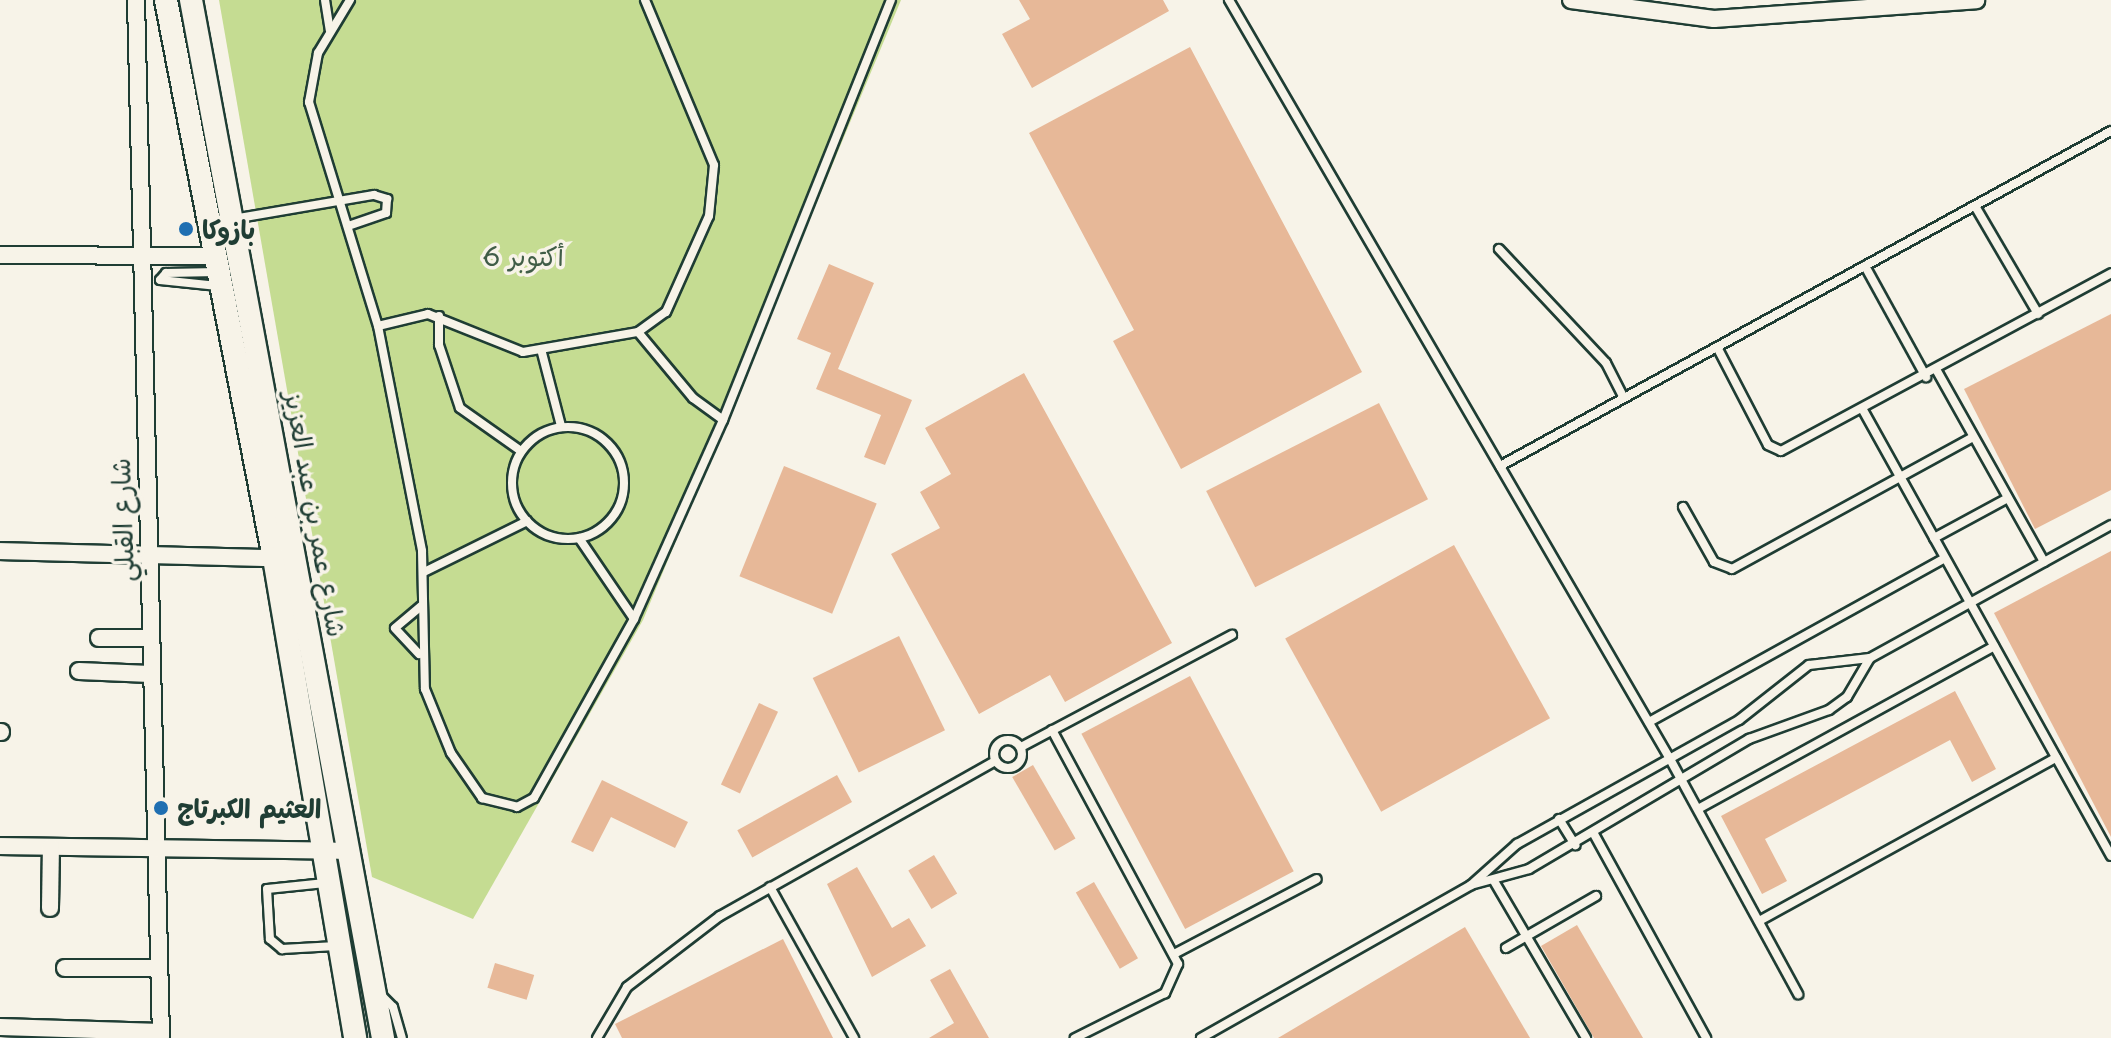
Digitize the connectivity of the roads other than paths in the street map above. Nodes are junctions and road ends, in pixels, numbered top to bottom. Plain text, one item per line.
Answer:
1 (136, 0) edge
2 (166, 0) edge
3 (191, 0) edge
4 (325, 0) edge
5 (350, 0) edge
6 (645, 0) edge
7 (891, 0) edge
8 (1229, 0) edge
9 (1571, 0) edge
10 (1976, 0) edge
11 (1932, 2) edge
12 (1644, 5) edge
13 (330, 30) junction
14 (2111, 131) edge
15 (341, 203) junction
16 (1975, 206) junction
17 (233, 219) junction
18 (348, 226) junction
19 (1499, 249) dead end
20 (0, 255) edge
21 (139, 256) junction
22 (1865, 266) junction
23 (218, 271) junction
24 (2111, 273) edge
25 (2038, 314) junction
26 (439, 316) junction
27 (378, 326) junction
28 (638, 332) junction
29 (1717, 347) junction
30 (541, 349) junction
31 (1937, 371) junction
32 (1926, 377) junction
33 (1624, 398) junction
34 (1863, 410) junction
35 (723, 420) junction
36 (561, 426) junction
37 (1973, 437) junction
38 (521, 451) junction
39 (1500, 466) junction
40 (1900, 477) junction
41 (2008, 498) junction
42 (1683, 507) dead end
43 (527, 521) junction
44 (2111, 525) edge
45 (579, 538) junction
46 (1934, 538) junction
47 (0, 551) edge
48 (147, 557) junction
49 (274, 558) junction
50 (1945, 558) junction
51 (2044, 562) junction
52 (424, 572) junction
53 (1970, 603) junction
54 (421, 606) junction
55 (634, 619) junction
56 (1232, 635) dead end
57 (99, 638) dead end
58 (149, 638) junction
59 (1994, 646) junction
60 (419, 654) junction
61 (1870, 658) junction
62 (79, 671) dead end
63 (150, 674) junction
64 (1649, 722) junction
65 (1052, 730) junction
66 (1021, 747) junction
67 (2056, 758) junction
68 (1670, 759) junction
69 (995, 761) junction
70 (1682, 780) junction
71 (1698, 809) junction
72 (1559, 819) junction
73 (1594, 834) junction
74 (1575, 845) junction
75 (0, 846) edge
76 (51, 847) junction
77 (155, 849) junction
78 (318, 851) junction
79 (349, 851) junction
80 (2111, 856) edge
81 (1317, 879) dead end
82 (1494, 881) junction
83 (326, 883) junction
84 (1471, 885) junction
85 (770, 887) junction
86 (1596, 896) dead end
87 (50, 908) dead end
88 (1759, 921) junction
89 (1526, 936) junction
90 (337, 946) junction
91 (1506, 948) dead end
92 (1174, 954) junction
93 (65, 968) dead end
94 (159, 968) junction
95 (374, 989) junction
96 (1798, 994) dead end
97 (0, 1027) edge
98 (161, 1035) edge
99 (355, 1038) edge
100 (383, 1038) edge
101 (402, 1038) edge
102 (597, 1038) edge
103 (854, 1038) edge
104 (1075, 1038) edge
105 (1201, 1038) edge
106 (1586, 1038) edge
107 (1706, 1038) edge

1 - 21 street, شارع القبلي
2 - 23 main road, شارع عمر بن عبد العزيز
3 - 17 main road, شارع عمر بن عبد العزيز
4 - 13 lane
5 - 13 lane
6 - 28 lane
7 - 35 lane
8 - 39 lane
9 - 12 street
10 - 11 street
11 - 12 street
13 - 15 lane
14 - 16 lane
15 - 17 lane
15 - 18 lane
15 - 18 lane
16 - 22 lane
16 - 25 lane
17 - 79 main road, شارع عمر بن عبد العزيز
18 - 27 lane
19 - 33 lane
20 - 21 street
21 - 23 street
21 - 48 street, شارع القبلي
22 - 29 lane
22 - 32 lane
23 - 23 lane
23 - 49 main road, شارع عمر بن عبد العزيز
24 - 25 lane
25 - 31 lane
26 - 27 lane
26 - 30 lane
26 - 38 lane
27 - 52 lane
28 - 30 lane
28 - 35 lane
29 - 33 lane
29 - 34 lane
30 - 36 lane
31 - 32 lane
31 - 37 lane
32 - 34 lane
33 - 39 lane
34 - 40 lane
35 - 55 lane
36 - 38 lane
36 - 45 lane
37 - 40 lane
37 - 41 lane
38 - 43 lane
39 - 64 lane
40 - 42 lane
40 - 46 lane
41 - 46 lane
41 - 51 lane
43 - 45 lane
43 - 52 lane
44 - 51 lane
45 - 55 lane
46 - 50 lane
47 - 48 street
48 - 49 street
48 - 58 street, شارع القبلي
49 - 78 main road, شارع عمر بن عبد العزيز
50 - 53 lane
50 - 64 lane
51 - 53 lane
52 - 54 lane
53 - 59 lane
53 - 61 lane
54 - 60 lane
54 - 60 lane
55 - 60 lane
56 - 65 lane
57 - 58 street
58 - 63 street, شارع القبلي
59 - 67 lane
59 - 71 lane
61 - 68 lane
61 - 70 lane
62 - 63 street
63 - 77 street, شارع القبلي
64 - 68 lane
65 - 66 lane
65 - 92 lane
66 - 69 lane
66 - 69 lane
67 - 80 lane
67 - 88 lane
68 - 70 lane
68 - 72 lane
69 - 85 lane
70 - 71 lane
70 - 73 lane
71 - 88 lane
72 - 74 lane
72 - 84 lane
73 - 74 lane
73 - 107 lane
74 - 82 lane
75 - 76 street
76 - 77 street
76 - 87 street
77 - 78 street
77 - 94 street, شارع القبلي
78 - 79 street
78 - 83 main road, شارع عمر بن عبد العزيز
79 - 95 main road, شارع عمر بن عبد العزيز
81 - 92 lane
82 - 84 lane
82 - 89 lane
83 - 90 main road, شارع عمر بن عبد العزيز
83 - 90 lane
84 - 105 lane
85 - 102 lane
85 - 103 lane
86 - 89 lane
88 - 96 lane
89 - 91 lane
89 - 106 lane
90 - 99 main road, شارع عمر بن عبد العزيز
92 - 104 lane
93 - 94 street
94 - 98 street, شارع القبلي
95 - 100 main road, شارع عمر بن عبد العزيز
95 - 101 lane
97 - 98 street

